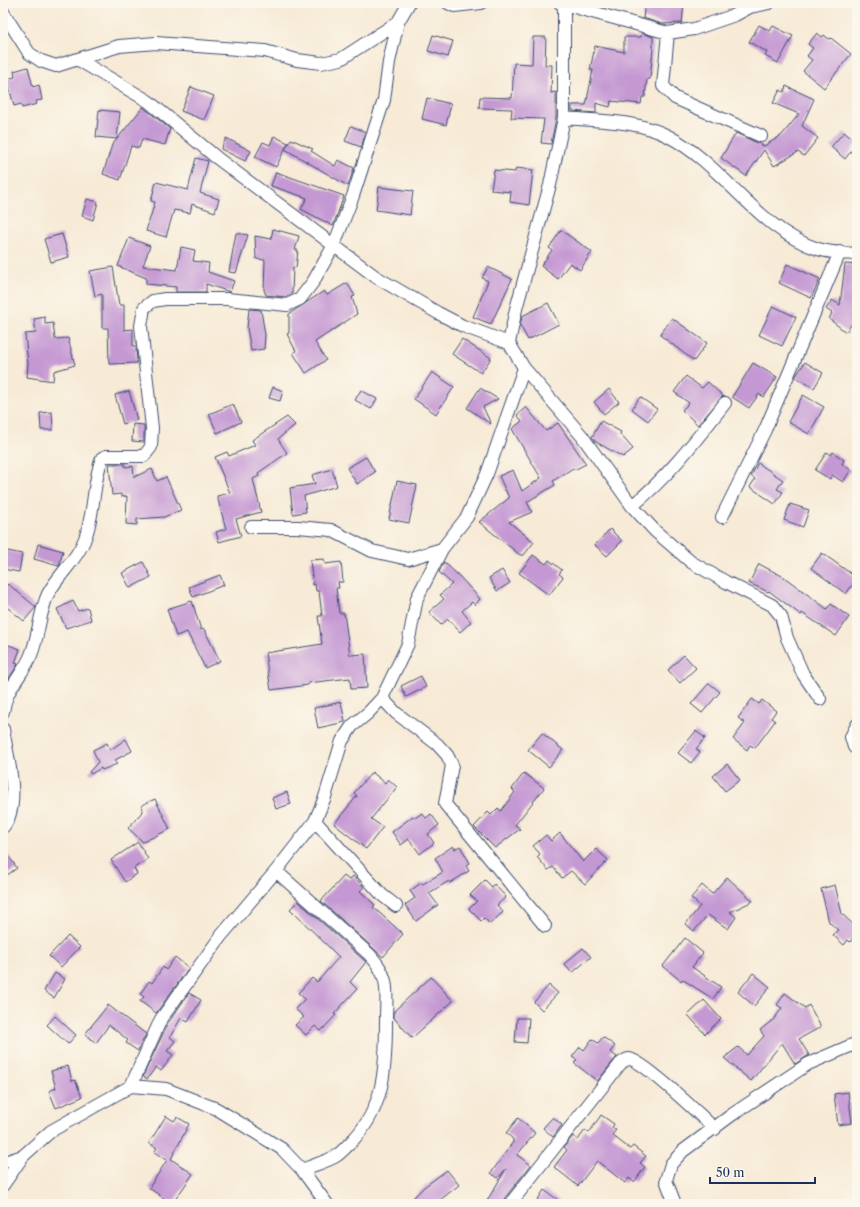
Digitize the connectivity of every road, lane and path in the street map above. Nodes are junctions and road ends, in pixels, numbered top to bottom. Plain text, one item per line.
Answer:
1 (409, 3) edge
2 (448, 3) edge
3 (481, 3) edge
4 (769, 3) edge
5 (562, 4) edge
6 (599, 8) edge
7 (734, 9) edge
8 (3, 12) edge
9 (398, 22) junction
10 (668, 33) junction
11 (78, 59) junction
12 (564, 118) junction
13 (761, 136) dead end
14 (334, 245) junction
15 (840, 252) junction
16 (857, 254) edge
17 (508, 343) junction
18 (524, 368) junction
19 (725, 403) dead end
20 (632, 506) junction
21 (722, 517) dead end
22 (251, 527) dead end
23 (442, 549) junction
24 (382, 698) junction
25 (820, 699) dead end
26 (3, 712) edge
27 (857, 725) edge
28 (3, 729) edge
29 (857, 749) edge
30 (315, 821) junction
31 (3, 827) edge
32 (276, 871) junction
33 (396, 906) dead end
34 (545, 926) dead end
35 (857, 1043) edge
36 (131, 1086) junction
37 (715, 1129) junction
38 (22, 1156) junction
39 (3, 1161) edge
40 (302, 1170) junction
41 (3, 1185) edge
42 (327, 1204) edge
43 (510, 1204) edge
44 (675, 1204) edge

1 - 9 street
2 - 3 street
4 - 7 street
5 - 6 street
5 - 12 street
6 - 10 street
7 - 10 street
8 - 11 street
9 - 11 street
9 - 14 street
10 - 13 street
11 - 14 street
12 - 15 street
12 - 17 street
14 - 17 street
14 - 26 street
15 - 16 street
15 - 21 street
17 - 18 street
18 - 20 street
18 - 23 street
19 - 20 street
20 - 25 street
22 - 23 street
23 - 24 street
24 - 30 street
24 - 34 street
27 - 29 street
28 - 31 street
30 - 32 street
30 - 33 street
32 - 36 street
32 - 40 street
35 - 37 street
36 - 38 street
36 - 40 street
37 - 43 street
37 - 44 street
38 - 39 street
38 - 41 street
40 - 42 street

